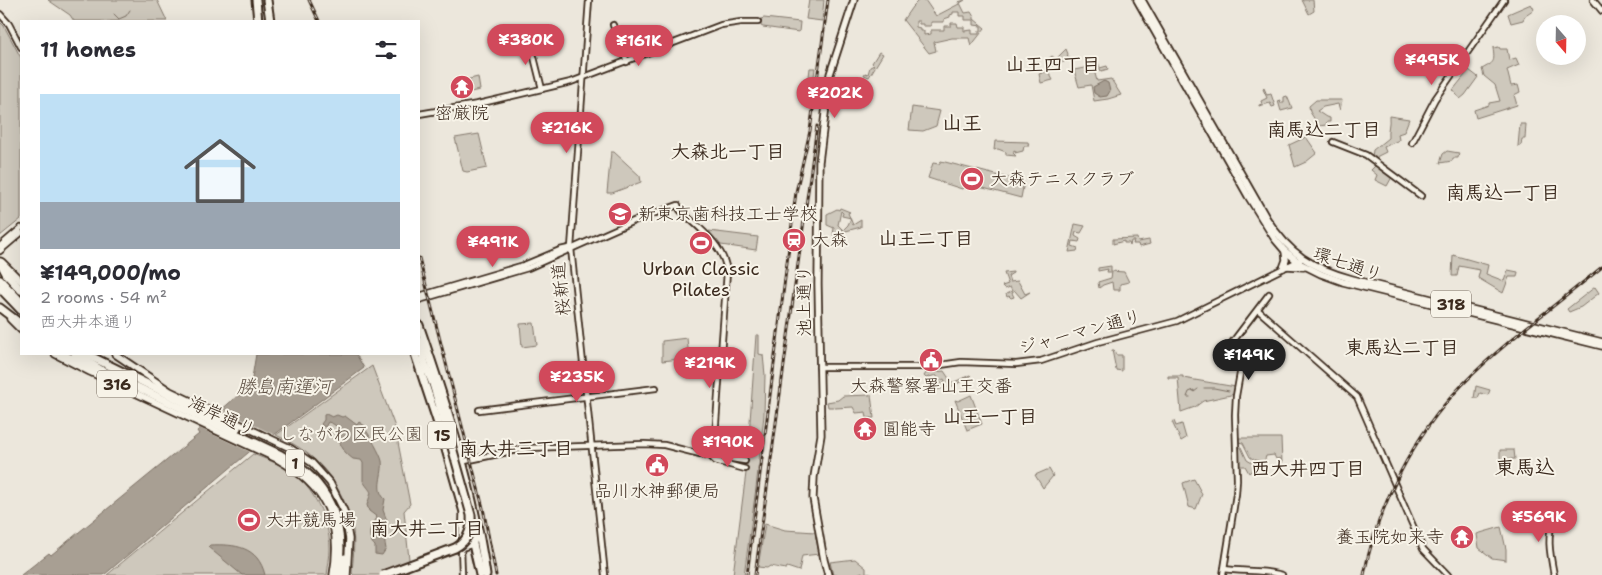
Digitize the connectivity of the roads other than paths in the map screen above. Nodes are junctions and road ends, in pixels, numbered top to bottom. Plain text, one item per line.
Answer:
1 (256, 0) edge
2 (267, 0) edge
3 (590, 0) edge
4 (854, 0) edge
5 (1137, 0) edge
6 (1142, 0) edge
7 (1504, 0) edge
8 (1593, 0) edge
9 (1602, 12) edge
10 (0, 14) edge
11 (258, 20) edge
12 (270, 20) edge
13 (758, 22) dead end
14 (613, 25) dead end
15 (529, 37) dead end
16 (20, 45) edge
17 (627, 62) junction
18 (583, 79) junction
19 (542, 89) junction
20 (420, 114) edge
21 (1333, 142) dead end
22 (1412, 143) dead end
23 (1421, 196) dead end
24 (20, 229) edge
25 (20, 234) edge
26 (0, 246) edge
27 (571, 248) junction
28 (0, 251) edge
29 (1285, 251) junction
30 (1300, 260) junction
31 (0, 262) edge
32 (1285, 267) junction
33 (1306, 267) junction
34 (20, 280) edge
35 (2, 284) edge
36 (20, 289) edge
37 (1269, 294) dead end
38 (420, 296) edge
39 (20, 299) edge
40 (420, 300) edge
41 (0, 308) edge
42 (20, 309) edge
43 (1258, 310) junction
44 (20, 323) edge
45 (420, 328) edge
46 (20, 329) edge
47 (1602, 342) edge
48 (420, 346) edge
49 (1602, 346) edge
50 (57, 355) edge
51 (65, 355) edge
52 (77, 355) edge
53 (88, 355) edge
54 (116, 355) edge
55 (415, 355) edge
56 (819, 367) junction
57 (126, 370) dead end
58 (120, 378) junction
59 (141, 382) junction
60 (656, 388) dead end
61 (586, 397) junction
62 (183, 405) junction
63 (479, 410) dead end
64 (591, 446) junction
65 (710, 456) junction
66 (461, 461) junction
67 (746, 461) dead end
68 (451, 466) junction
69 (745, 469) dead end
70 (464, 512) junction
71 (1554, 512) dead end
72 (478, 532) junction
73 (472, 540) junction
74 (461, 545) junction
75 (1224, 569) junction
76 (333, 575) edge
77 (337, 575) edge
78 (346, 575) edge
79 (377, 575) edge
80 (384, 575) edge
81 (390, 575) edge
82 (462, 575) edge
83 (480, 575) edge
84 (486, 575) edge
85 (605, 575) edge
86 (828, 575) edge
87 (1223, 575) edge
88 (1282, 575) edge
89 (1448, 575) edge
90 (1554, 575) edge

1 - 11 highway
2 - 12 highway
3 - 18 street, 桜新道
4 - 56 main road, 池上通り
5 - 29 main road, 環七通り / 318
6 - 30 main road, 環七通り / 318
7 - 22 street
8 - 9 street
10 - 16 street
13 - 17 street
14 - 17 street
15 - 19 street
17 - 18 street
18 - 19 street
18 - 27 street, 桜新道
19 - 20 street
21 - 23 street
24 - 26 street
25 - 28 street
27 - 38 street
27 - 40 street
27 - 61 street, 桜新道
27 - 65 street
29 - 30 main road, 環七通り / 318
29 - 32 main road
30 - 32 street, ジャーマン通り
30 - 33 main road, 環七通り / 318
30 - 47 main road, 環七通り / 318
31 - 34 main road
31 - 36 highway
32 - 33 main road
32 - 56 street, ジャーマン通り
33 - 49 main road, 環七通り / 318
35 - 39 highway
35 - 42 highway
37 - 43 street
41 - 44 highway
41 - 46 main road
43 - 75 street
43 - 89 street
45 - 66 highway, 15
48 - 80 highway, bridge
50 - 62 main road, 海岸通り / 316
51 - 58 highway, 1
52 - 58 highway, 1
53 - 59 highway, 1
54 - 62 main road, 海岸通り / 316
55 - 68 highway, 15
56 - 86 main road, 池上通り
57 - 59 highway
58 - 62 highway, 1
59 - 62 highway, 1
60 - 61 street
61 - 63 street
61 - 64 street, 桜新道
62 - 76 main road, 海岸通り / 316
62 - 77 highway, 1
62 - 78 highway, 1
62 - 78 main road, 海岸通り / 316
64 - 65 street
64 - 66 street
64 - 85 street, 桜新道
65 - 67 street
65 - 69 street
66 - 68 street
66 - 70 highway, 15
66 - 72 highway, 15
68 - 70 highway, 15
70 - 73 highway, 15
70 - 74 main road
71 - 90 street
72 - 73 main road
72 - 84 highway, 15
73 - 74 main road
73 - 83 highway, 15
74 - 79 main road
74 - 81 main road
74 - 82 street
75 - 87 street
75 - 88 street

